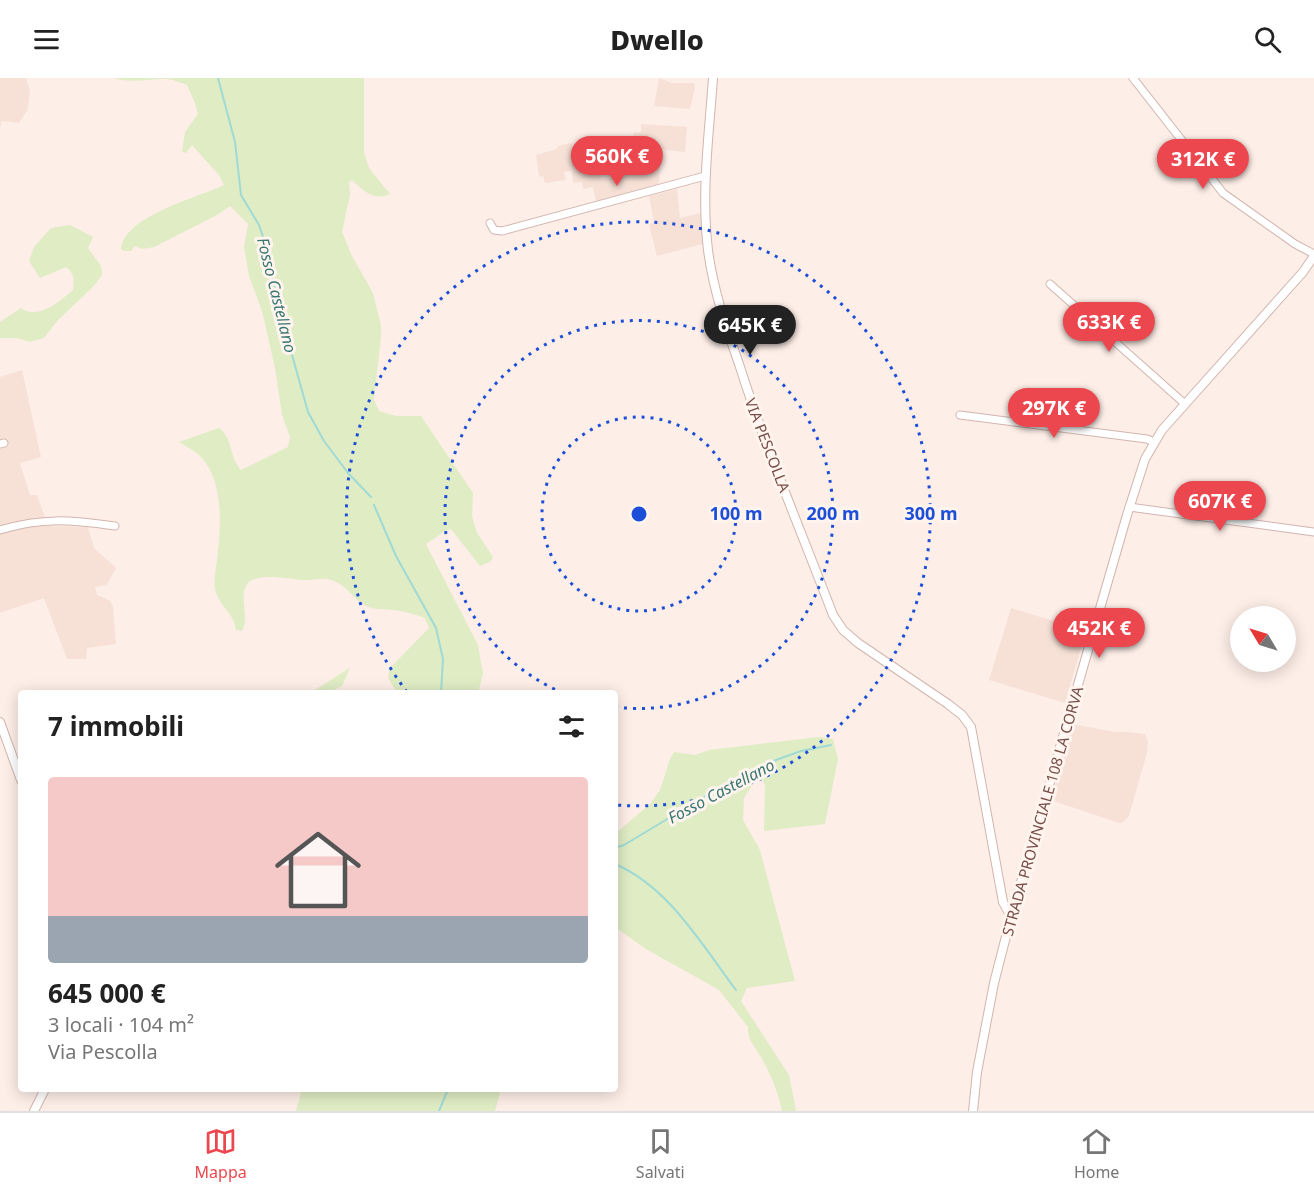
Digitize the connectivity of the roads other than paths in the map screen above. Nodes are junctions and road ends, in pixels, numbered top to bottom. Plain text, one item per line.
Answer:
1 (713, 78) edge
2 (1132, 78) edge
3 (705, 176) junction
4 (490, 223) dead end
5 (1314, 255) edge
6 (1050, 284) dead end
7 (1185, 404) junction
8 (960, 415) dead end
9 (1154, 442) junction
10 (1129, 507) junction
11 (115, 526) dead end
12 (0, 530) edge
13 (1314, 532) edge
14 (0, 722) edge
15 (18, 772) edge
16 (1011, 917) junction
17 (44, 1092) edge
18 (34, 1111) edge
19 (973, 1111) edge

1 - 3 street, VIA PESCOLLA
2 - 5 street
3 - 4 street
3 - 16 street, VIA PESCOLLA
5 - 7 street, STRADA PROVINCIALE 108 LA CORVA
6 - 7 street
7 - 9 street, STRADA PROVINCIALE 108 LA CORVA
8 - 9 street
9 - 10 street, STRADA PROVINCIALE 108 LA CORVA
10 - 13 street
10 - 16 street, STRADA PROVINCIALE 108 LA CORVA
11 - 12 street
14 - 15 street
16 - 19 street, STRADA PROVINCIALE 108 LA CORVA
17 - 18 street

